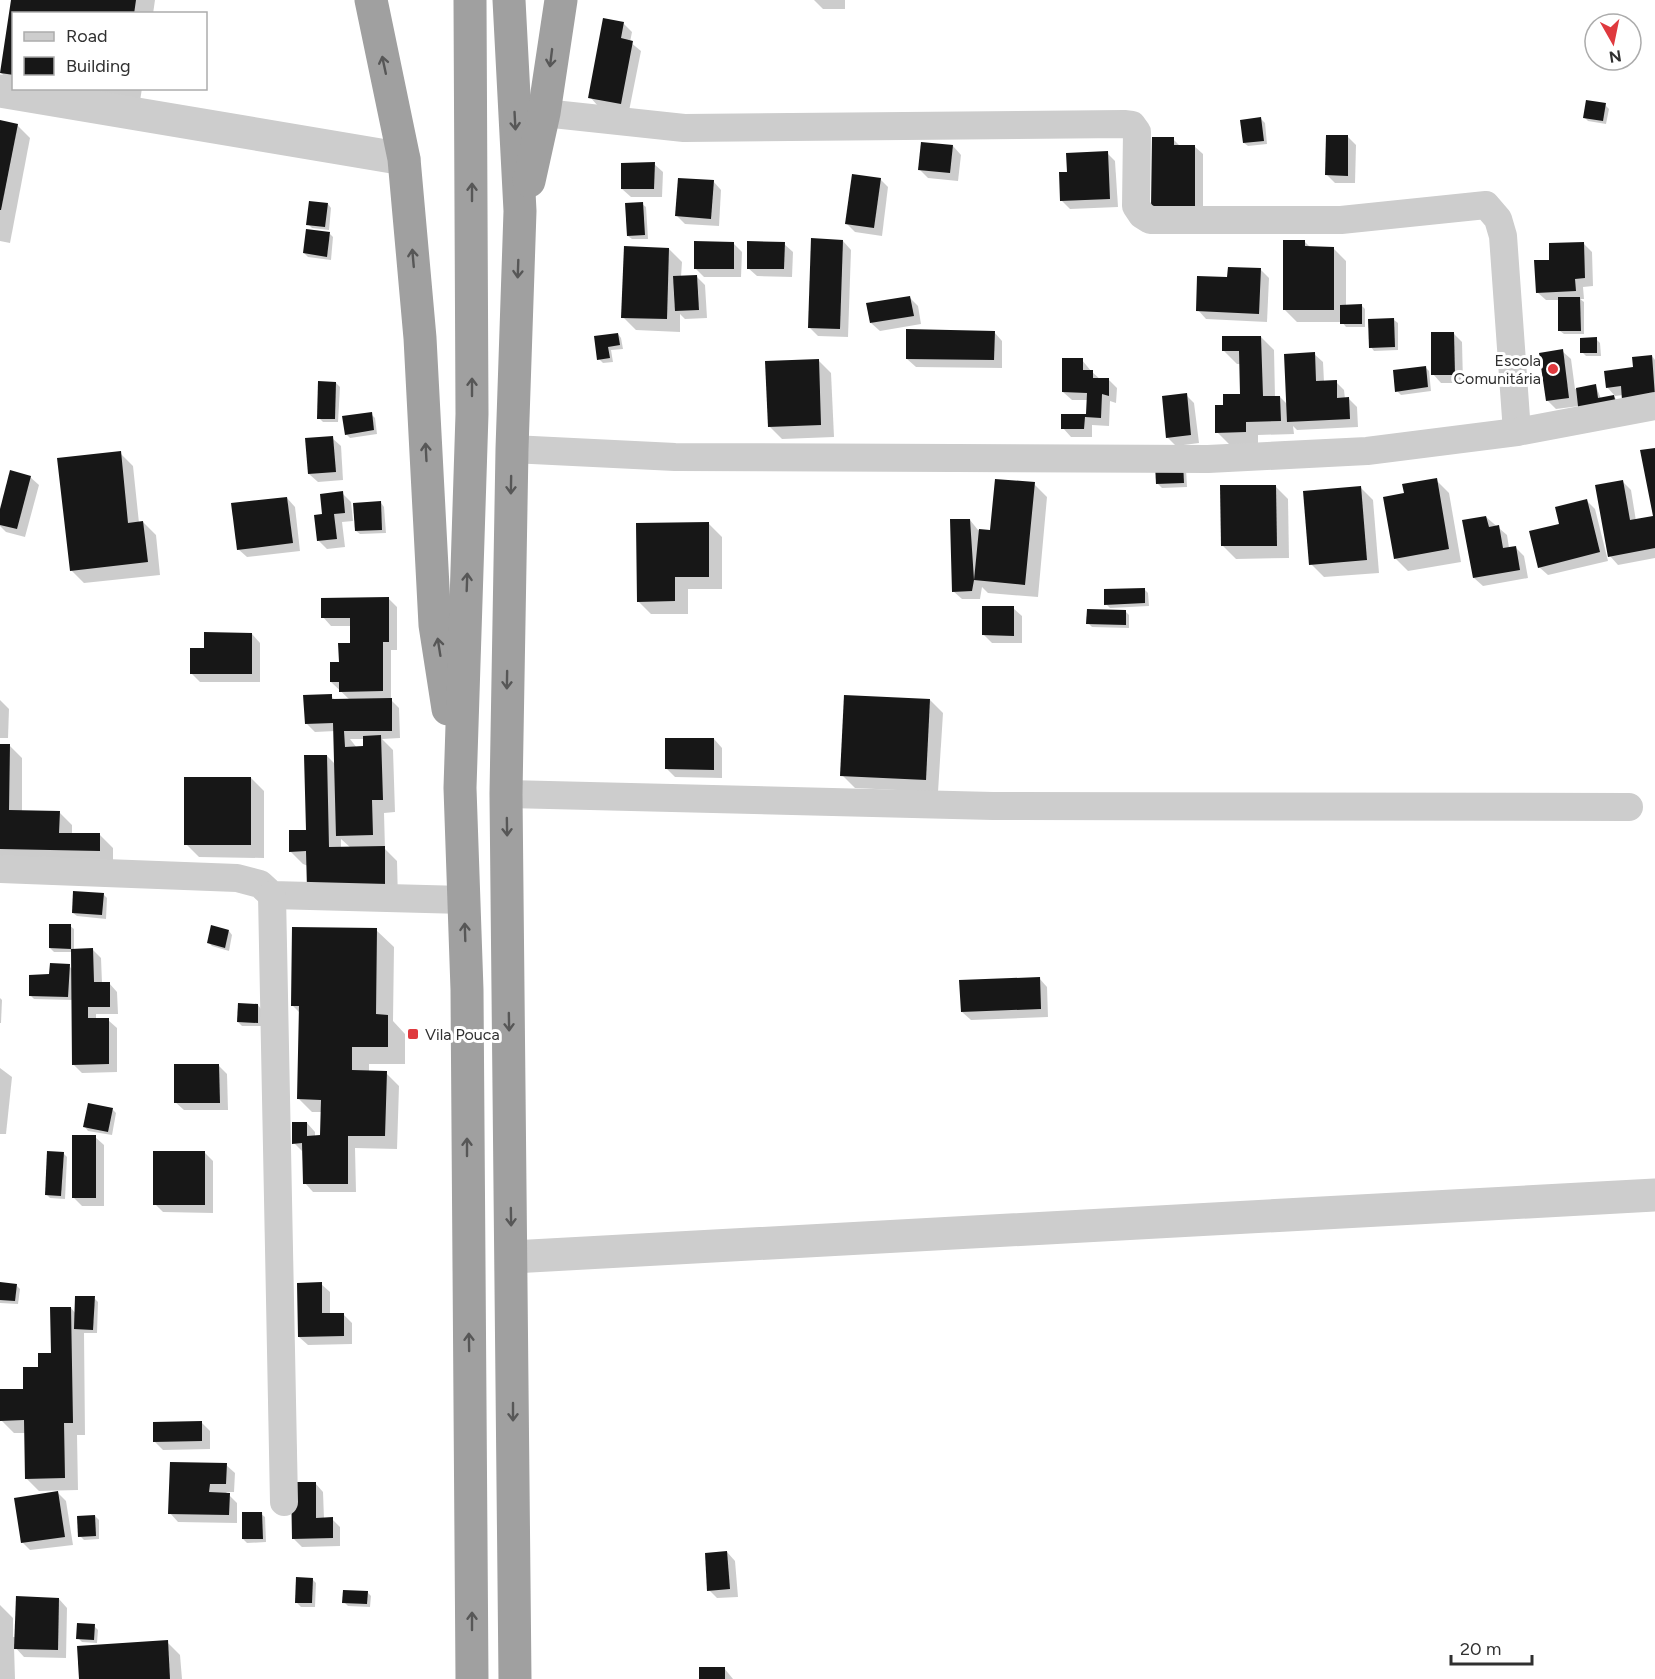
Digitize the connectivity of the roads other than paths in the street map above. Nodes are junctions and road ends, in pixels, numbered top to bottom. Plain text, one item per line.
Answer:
1 (371, 0) edge
2 (470, 0) edge
3 (509, 0) edge
4 (561, 0) edge
5 (0, 91) edge
6 (544, 113) junction
7 (404, 159) junction
8 (520, 211) junction
9 (1655, 406) edge
10 (1516, 432) junction
11 (512, 449) junction
12 (460, 788) junction
13 (506, 794) junction
14 (1629, 807) dead end
15 (0, 869) edge
16 (272, 896) junction
17 (464, 900) junction
18 (1655, 1195) edge
19 (512, 1257) junction
20 (284, 1502) dead end
21 (472, 1679) edge
22 (515, 1679) edge

7 -> 1 highway
12 -> 2 highway
3 -> 8 highway
4 -> 6 highway
5 - 7 street
6 - 8 highway
6 - 10 street
12 -> 7 highway
8 -> 11 highway
9 - 10 street
10 - 11 street
11 -> 13 highway
12 - 17 highway
13 - 14 street
13 -> 19 highway
15 - 16 street
16 - 17 street
16 - 20 street
21 -> 17 highway
18 - 19 street
19 -> 22 highway

